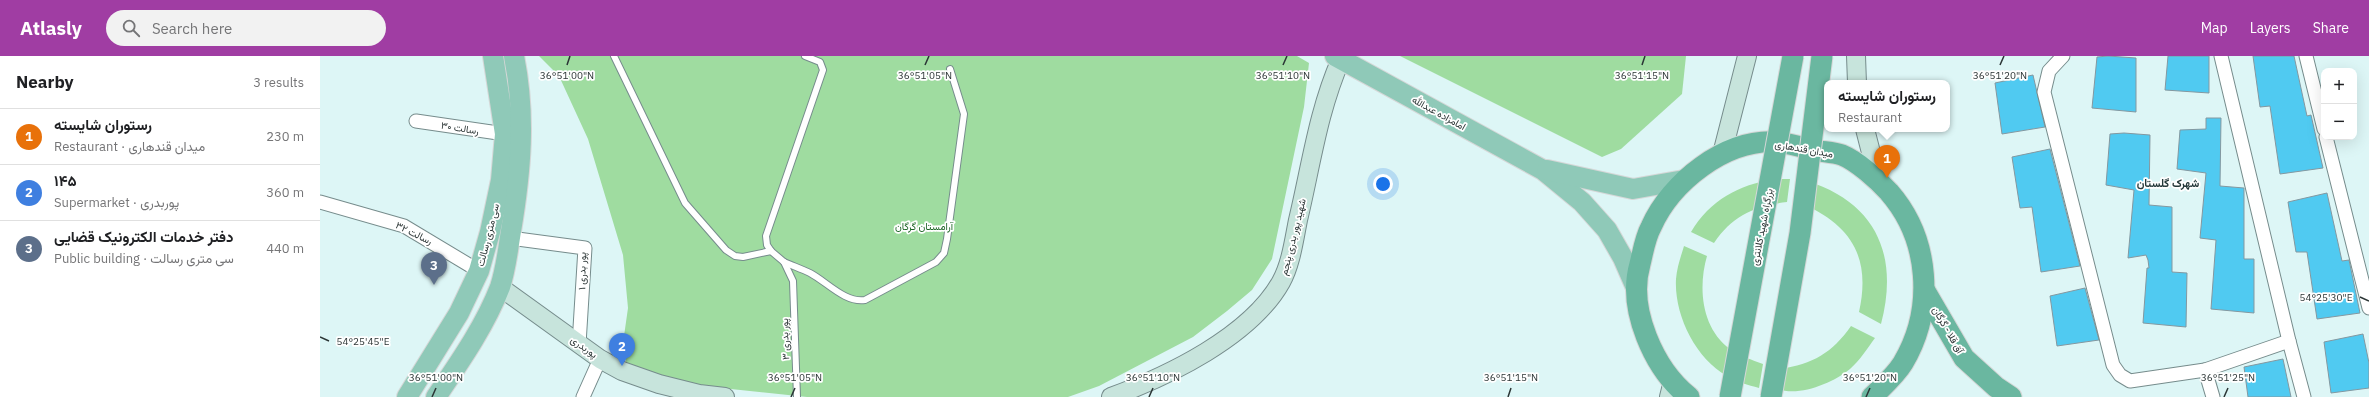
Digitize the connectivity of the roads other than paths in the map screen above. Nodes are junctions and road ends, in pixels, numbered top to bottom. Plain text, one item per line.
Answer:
1 (493, 56) edge
2 (514, 56) edge
3 (614, 56) edge
4 (805, 56) edge
5 (1748, 56) edge
6 (1793, 56) edge
7 (1822, 56) edge
8 (1856, 56) edge
9 (2063, 56) edge
10 (2221, 56) edge
11 (2306, 56) edge
12 (1338, 58) edge
13 (950, 69) dead end
14 (1857, 80) edge
15 (2321, 117) edge
16 (416, 121) dead end
17 (1866, 132) edge
18 (504, 134) junction
19 (2327, 140) edge
20 (1722, 154) junction
21 (1543, 170) junction
22 (1684, 180) junction
23 (1878, 180) junction
24 (320, 202) edge
25 (510, 238) junction
26 (771, 251) junction
27 (784, 262) junction
28 (479, 271) junction
29 (500, 287) junction
30 (1637, 290) junction
31 (1925, 291) junction
32 (2369, 308) edge
33 (2289, 341) junction
34 (579, 344) junction
35 (600, 359) junction
36 (428, 367) junction
37 (2205, 370) junction
38 (448, 380) junction
39 (1671, 389) edge
40 (407, 397) edge
41 (436, 397) edge
42 (583, 397) edge
43 (725, 397) edge
44 (798, 397) edge
45 (1111, 397) edge
46 (1689, 397) edge
47 (1730, 397) edge
48 (1771, 397) edge
49 (1872, 397) edge
50 (2011, 397) edge
51 (2213, 397) edge
52 (2304, 397) edge

1 - 18 main road, سی متری رسالت
2 - 25 main road, سی متری رسالت
3 - 26 lane
4 - 26 lane
5 - 20 main road
6 - 47 highway, بزرگراه شهید کلانتری, bridge
7 - 48 highway, bridge
8 - 14 main road
9 - 37 street
10 - 33 street
11 - 15 street
12 - 21 main road, امامزاده عبدالله
12 - 45 main road, شهید پور بدری پنجم
13 - 27 lane
16 - 18 street, ۳۰ رسالت
17 - 23 main road
18 - 28 main road, سی متری رسالت
19 - 32 street
20 - 22 highway, میدان قندهاری
20 - 23 highway, میدان قندهاری
21 - 22 main road, امامزاده عبدالله
21 - 30 main road, امامزاده عبدالله
22 - 30 highway, میدان قندهاری
23 - 31 highway, میدان قندهاری
24 - 28 street, ۳۲ رسالت
25 - 29 main road, سی متری رسالت
25 - 34 street, پور بدری ۱
26 - 27 lane
27 - 44 lane, پور بدری ۳
28 - 36 main road, سی متری رسالت
29 - 34 main road, پوربدری
29 - 38 main road, سی متری رسالت
30 - 39 highway, میدان قندهاری
31 - 49 highway, میدان قندهاری
31 - 50 highway, آق قلا - گرگان
33 - 37 street
33 - 52 street
34 - 35 main road, پوربدری
35 - 42 street
35 - 43 main road, پوربدری
36 - 38 main road
36 - 40 main road, سی متری رسالت
37 - 51 street
38 - 41 main road, سی متری رسالت
39 - 46 highway, میدان قندهاری

